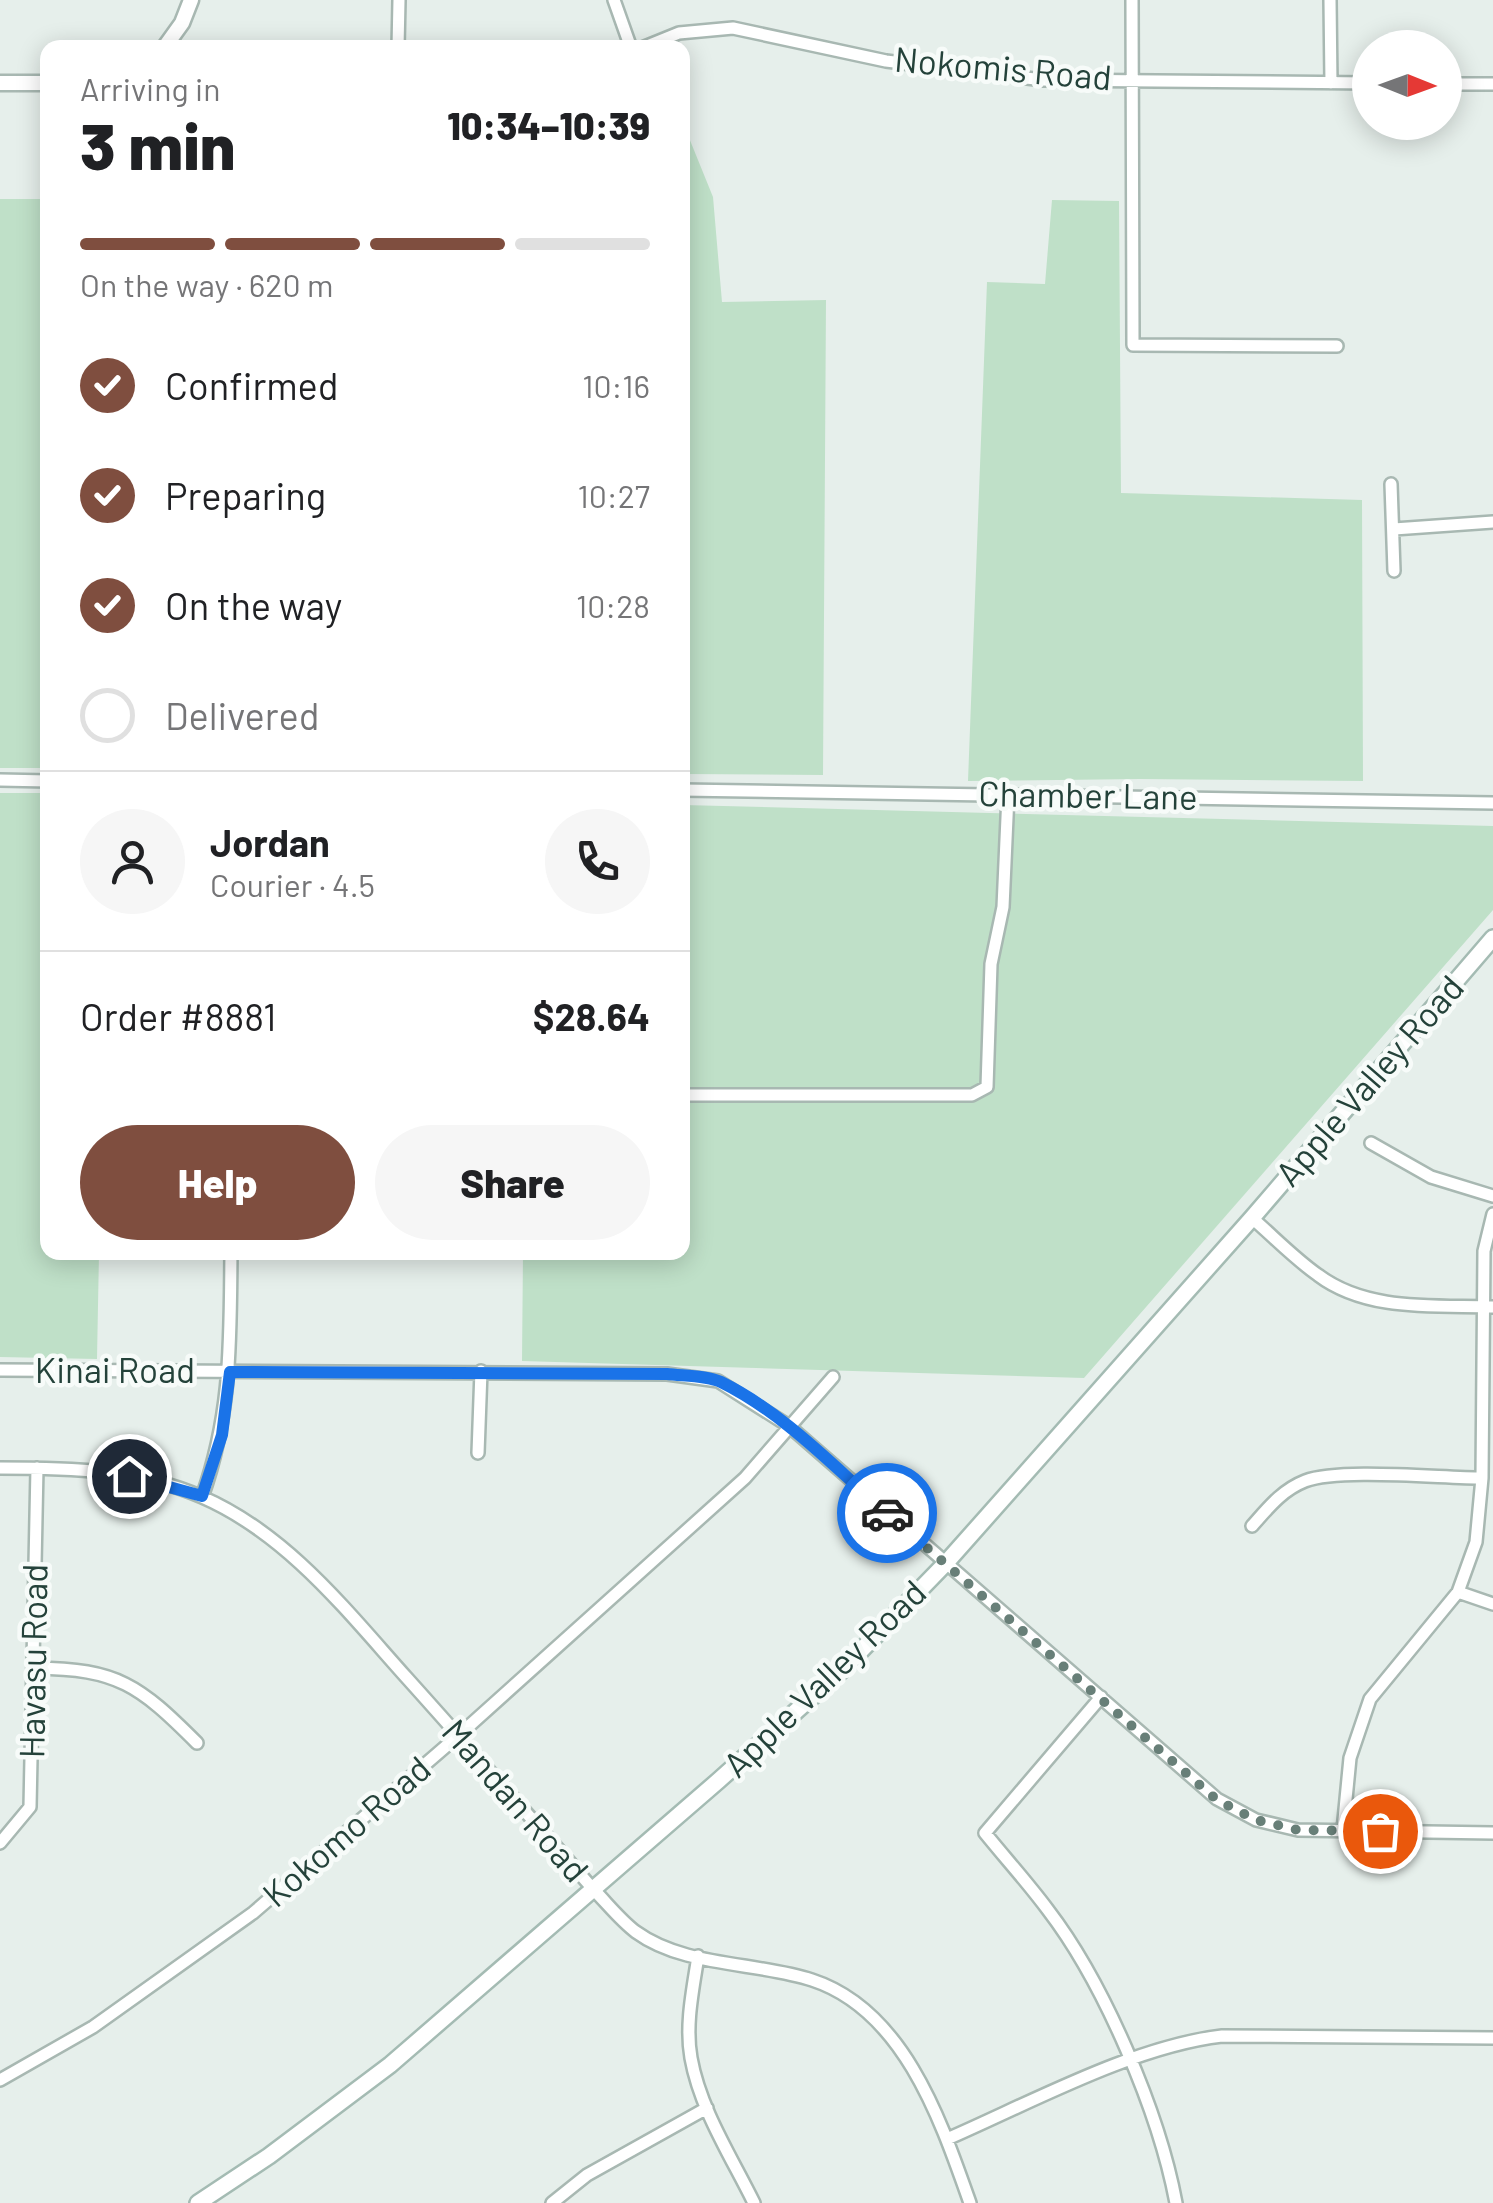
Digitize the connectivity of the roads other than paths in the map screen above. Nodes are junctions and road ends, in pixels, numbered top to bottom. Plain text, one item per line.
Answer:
1 (192, 0) edge
2 (399, 0) edge
3 (614, 0) edge
4 (1132, 0) edge
5 (1330, 0) edge
6 (170, 40) edge
7 (398, 40) edge
8 (627, 40) edge
9 (663, 40) edge
10 (1132, 79) junction
11 (0, 83) edge
12 (40, 83) edge
13 (1331, 83) junction
14 (1352, 83) edge
15 (1462, 84) edge
16 (1493, 84) edge
17 (1337, 346) dead end
18 (1391, 484) dead end
19 (1493, 522) edge
20 (1394, 529) junction
21 (1394, 571) dead end
22 (0, 780) edge
23 (40, 781) edge
24 (690, 790) edge
25 (1008, 794) junction
26 (1493, 802) edge
27 (1493, 938) edge
28 (690, 1095) edge
29 (1371, 1144) dead end
30 (1493, 1196) edge
31 (1493, 1214) edge
32 (1252, 1218) junction
33 (231, 1260) edge
34 (1489, 1307) edge
35 (0, 1370) edge
36 (481, 1371) junction
37 (230, 1372) junction
38 (833, 1377) dead end
39 (789, 1426) junction
40 (478, 1453) dead end
41 (0, 1468) edge
42 (37, 1468) junction
43 (1482, 1478) junction
44 (202, 1496) junction
45 (1252, 1526) dead end
46 (945, 1564) junction
47 (1458, 1592) junction
48 (1493, 1604) edge
49 (35, 1668) junction
50 (1101, 1696) junction
51 (459, 1736) junction
52 (196, 1742) dead end
53 (1343, 1830) junction
54 (1493, 1833) edge
55 (0, 1843) edge
56 (592, 1889) junction
57 (698, 1956) junction
58 (1493, 2038) edge
59 (1132, 2060) junction
60 (0, 2080) edge
61 (707, 2108) junction
62 (947, 2139) junction
63 (198, 2203) edge
64 (552, 2203) edge
65 (754, 2203) edge
66 (970, 2203) edge
67 (1176, 2203) edge

1 - 6 street
2 - 7 street
3 - 8 street
4 - 10 street
5 - 13 street
9 - 10 street, Nokomis Road
10 - 13 street, Nokomis Road
10 - 17 street
11 - 12 street
13 - 14 street, Nokomis Road
15 - 16 street
18 - 20 street
19 - 20 street
20 - 21 street
22 - 23 street
24 - 25 street, Chamber Lane
25 - 26 street, Chamber Lane
25 - 28 street
27 - 32 main road, Apple Valley Road
29 - 30 street
31 - 34 street
32 - 34 street
32 - 46 main road, Apple Valley Road
33 - 37 street
34 - 43 street
35 - 37 street, Kinai Road
36 - 37 street, Kinai Road
36 - 39 street, Kinai Road
36 - 40 street
37 - 44 street, Kinai Road
38 - 39 street, Kokomo Road
39 - 46 street, Kinai Road
39 - 51 street, Kokomo Road
41 - 42 street, Mandan Road
42 - 44 street, Mandan Road
42 - 49 street, Havasu Road
43 - 45 street
43 - 47 street
44 - 51 street, Mandan Road
46 - 50 street, Kinai Road
46 - 56 main road, Apple Valley Road
47 - 48 street
47 - 53 street
49 - 52 street
49 - 55 street, Havasu Road
50 - 53 street, Kinai Road
50 - 59 street
51 - 56 street, Mandan Road
51 - 60 street, Kokomo Road
53 - 54 street, Kinai Road
56 - 57 street, Mandan Road
56 - 63 main road, Apple Valley Road
57 - 61 street
57 - 62 street, Mandan Road
58 - 59 street
59 - 62 street
59 - 67 street
61 - 64 street
61 - 65 street
62 - 66 street, Mandan Road

